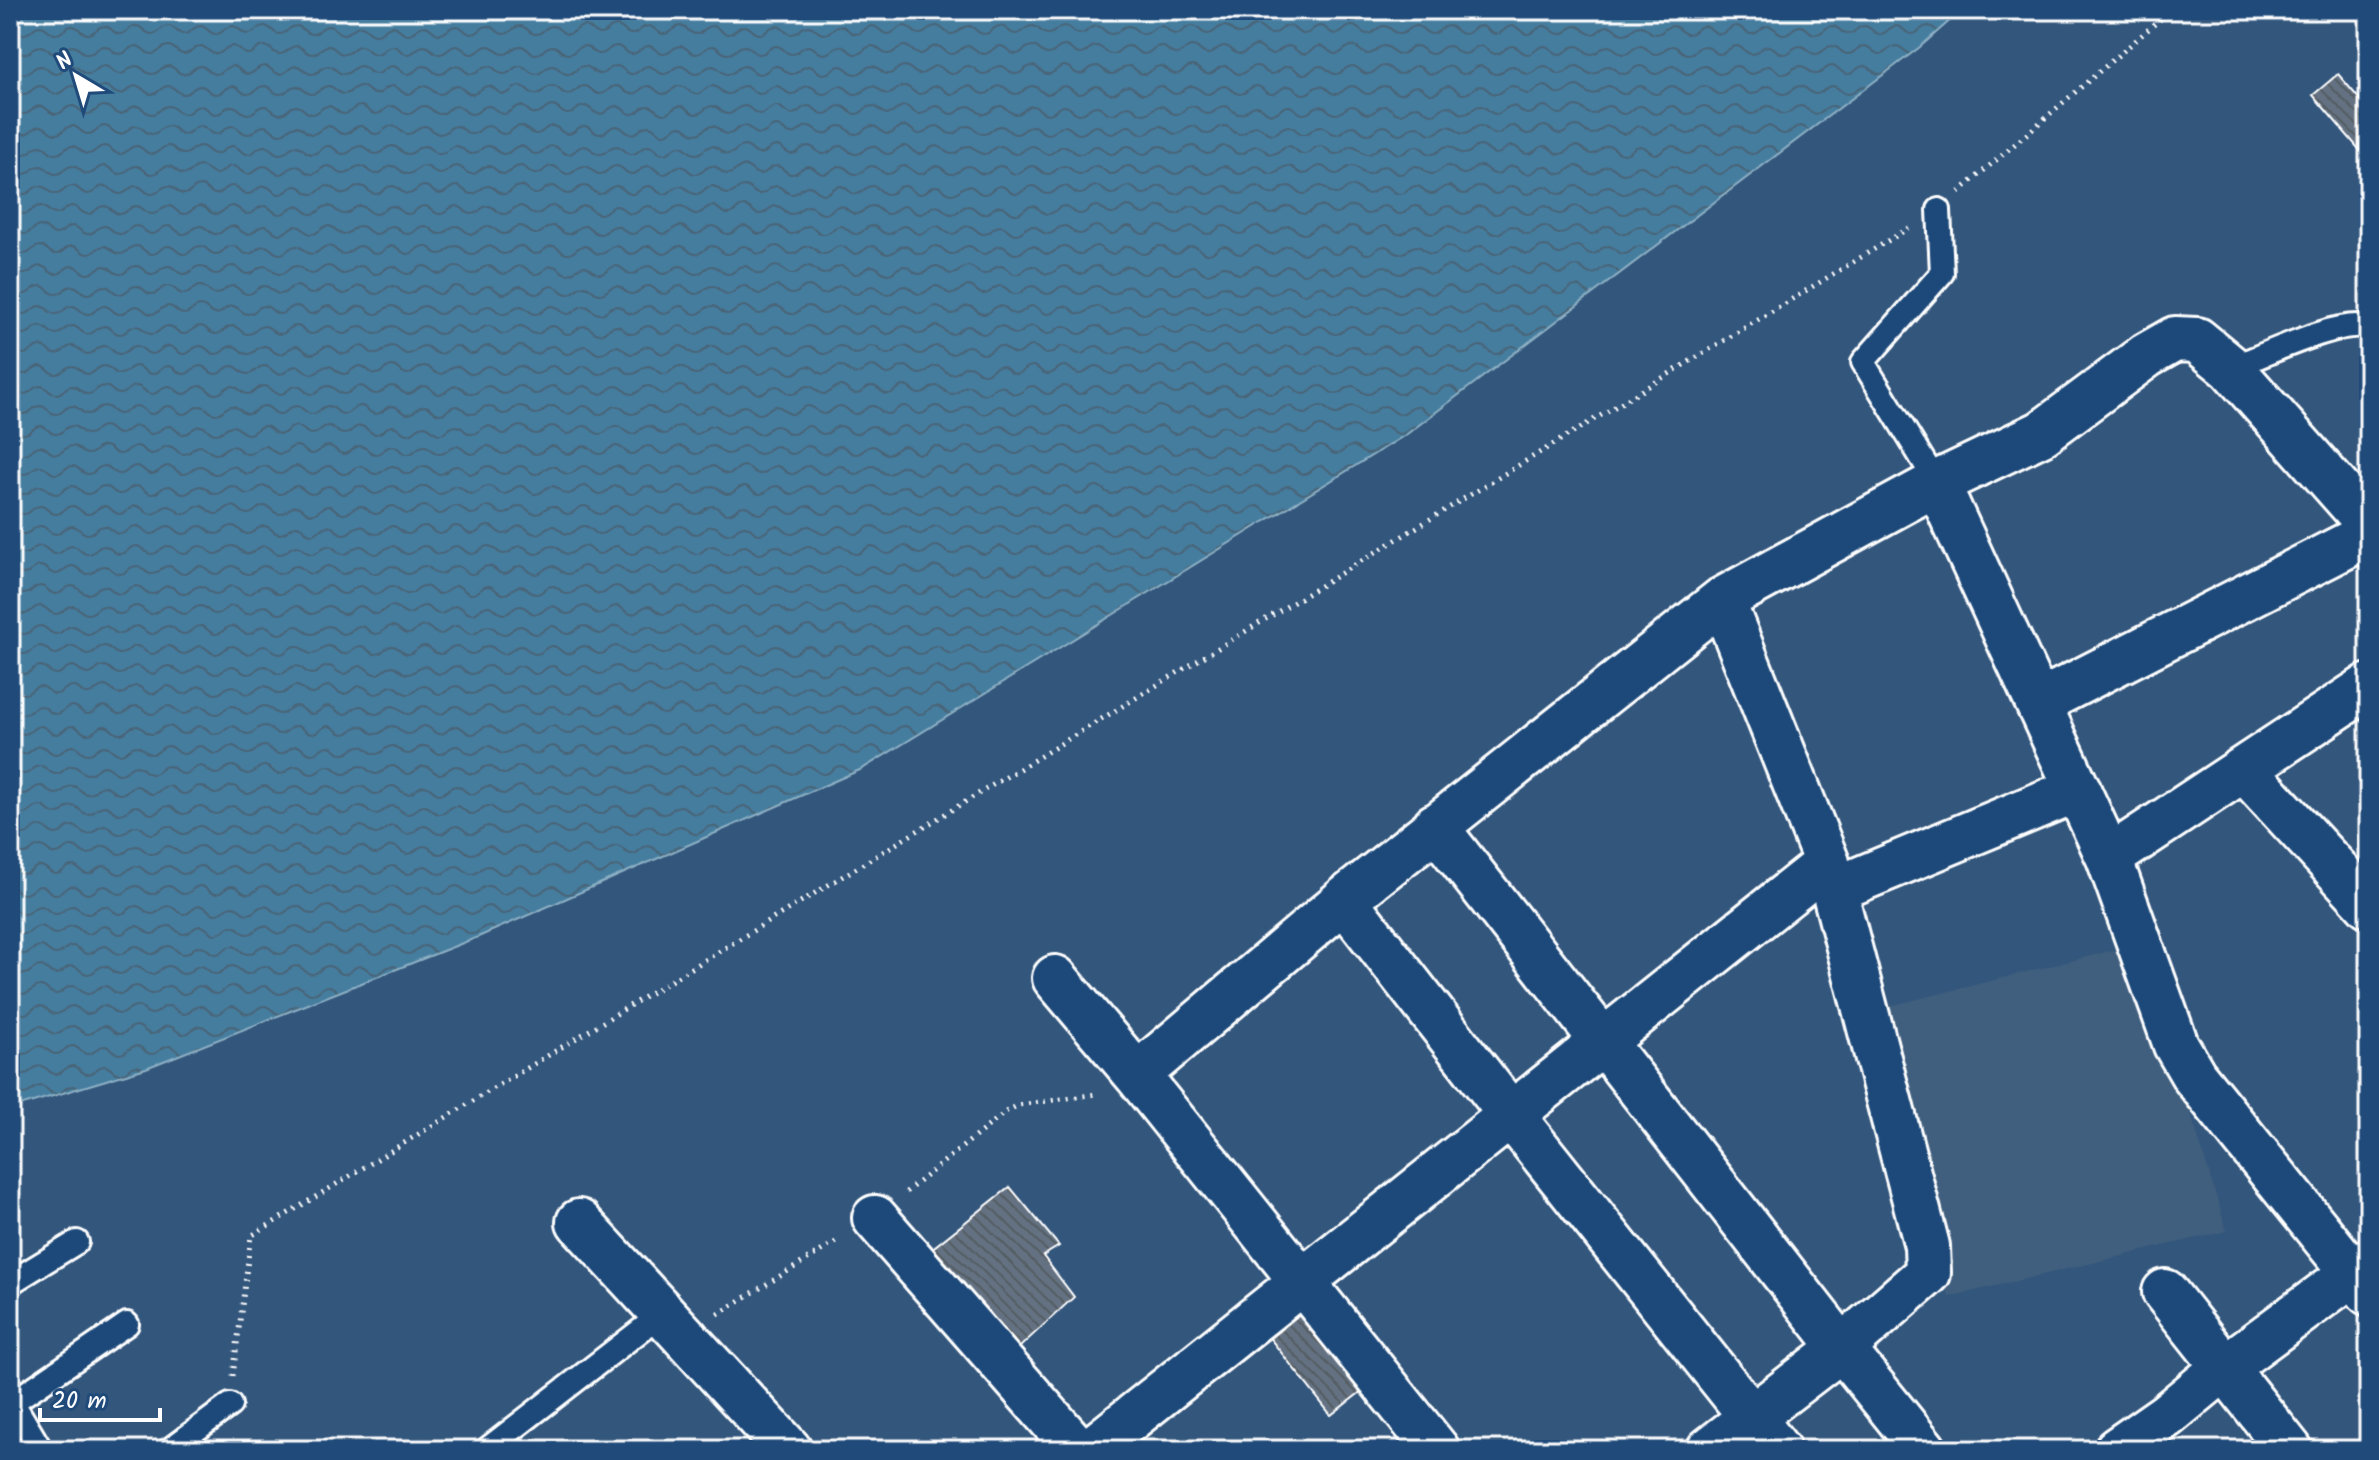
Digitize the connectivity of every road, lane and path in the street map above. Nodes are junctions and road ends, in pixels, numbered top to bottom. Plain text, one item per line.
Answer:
1 (2171, 10) edge
2 (1939, 210) junction
3 (2369, 328) edge
4 (2231, 368) junction
5 (1937, 483) junction
6 (2369, 524) edge
7 (2369, 534) edge
8 (1722, 600) junction
9 (2369, 686) edge
10 (2038, 703) junction
11 (2244, 769) junction
12 (2078, 789) junction
13 (1435, 826) junction
14 (2109, 858) junction
15 (1831, 876) junction
16 (1344, 900) junction
17 (2369, 905) edge
18 (1055, 978) dead end
19 (1604, 1042) junction
20 (1137, 1075) junction
21 (1512, 1116) junction
22 (875, 1218) dead end
23 (579, 1222) dead end
24 (77, 1242) dead end
25 (2364, 1276) edge
26 (1302, 1281) junction
27 (10, 1283) edge
28 (2165, 1292) dead end
29 (663, 1313) junction
30 (127, 1324) dead end
31 (1842, 1348) junction
32 (2224, 1368) junction
33 (11, 1400) edge
34 (230, 1405) joint
35 (1765, 1433) edge
36 (41, 1450) edge
37 (169, 1450) edge
38 (486, 1450) edge
39 (789, 1450) edge
40 (1078, 1450) edge
41 (1091, 1450) edge
42 (1437, 1450) edge
43 (1709, 1450) edge
44 (1924, 1450) edge
45 (2117, 1450) edge
46 (2290, 1450) edge

1 - 2 path
2 - 5 lane
2 - 34 path
3 - 4 lane
4 - 5 street
4 - 6 street
5 - 8 street
5 - 10 street
7 - 10 street
8 - 13 street
8 - 15 street
9 - 11 street
10 - 12 street
11 - 14 street
11 - 17 street
12 - 14 street
12 - 15 street
13 - 16 street
13 - 19 street
14 - 25 street
15 - 19 street
15 - 31 street
16 - 20 street
16 - 21 street
18 - 20 street
19 - 21 street
19 - 31 street
20 - 26 street
21 - 26 street
21 - 35 street
22 - 40 street
23 - 29 street
24 - 27 lane
25 - 32 street
26 - 41 street
26 - 42 street
28 - 32 street
29 - 38 lane
29 - 39 street
30 - 33 lane
31 - 35 street
31 - 44 street
32 - 45 street
32 - 46 street
33 - 36 lane
34 - 37 lane
35 - 43 street

